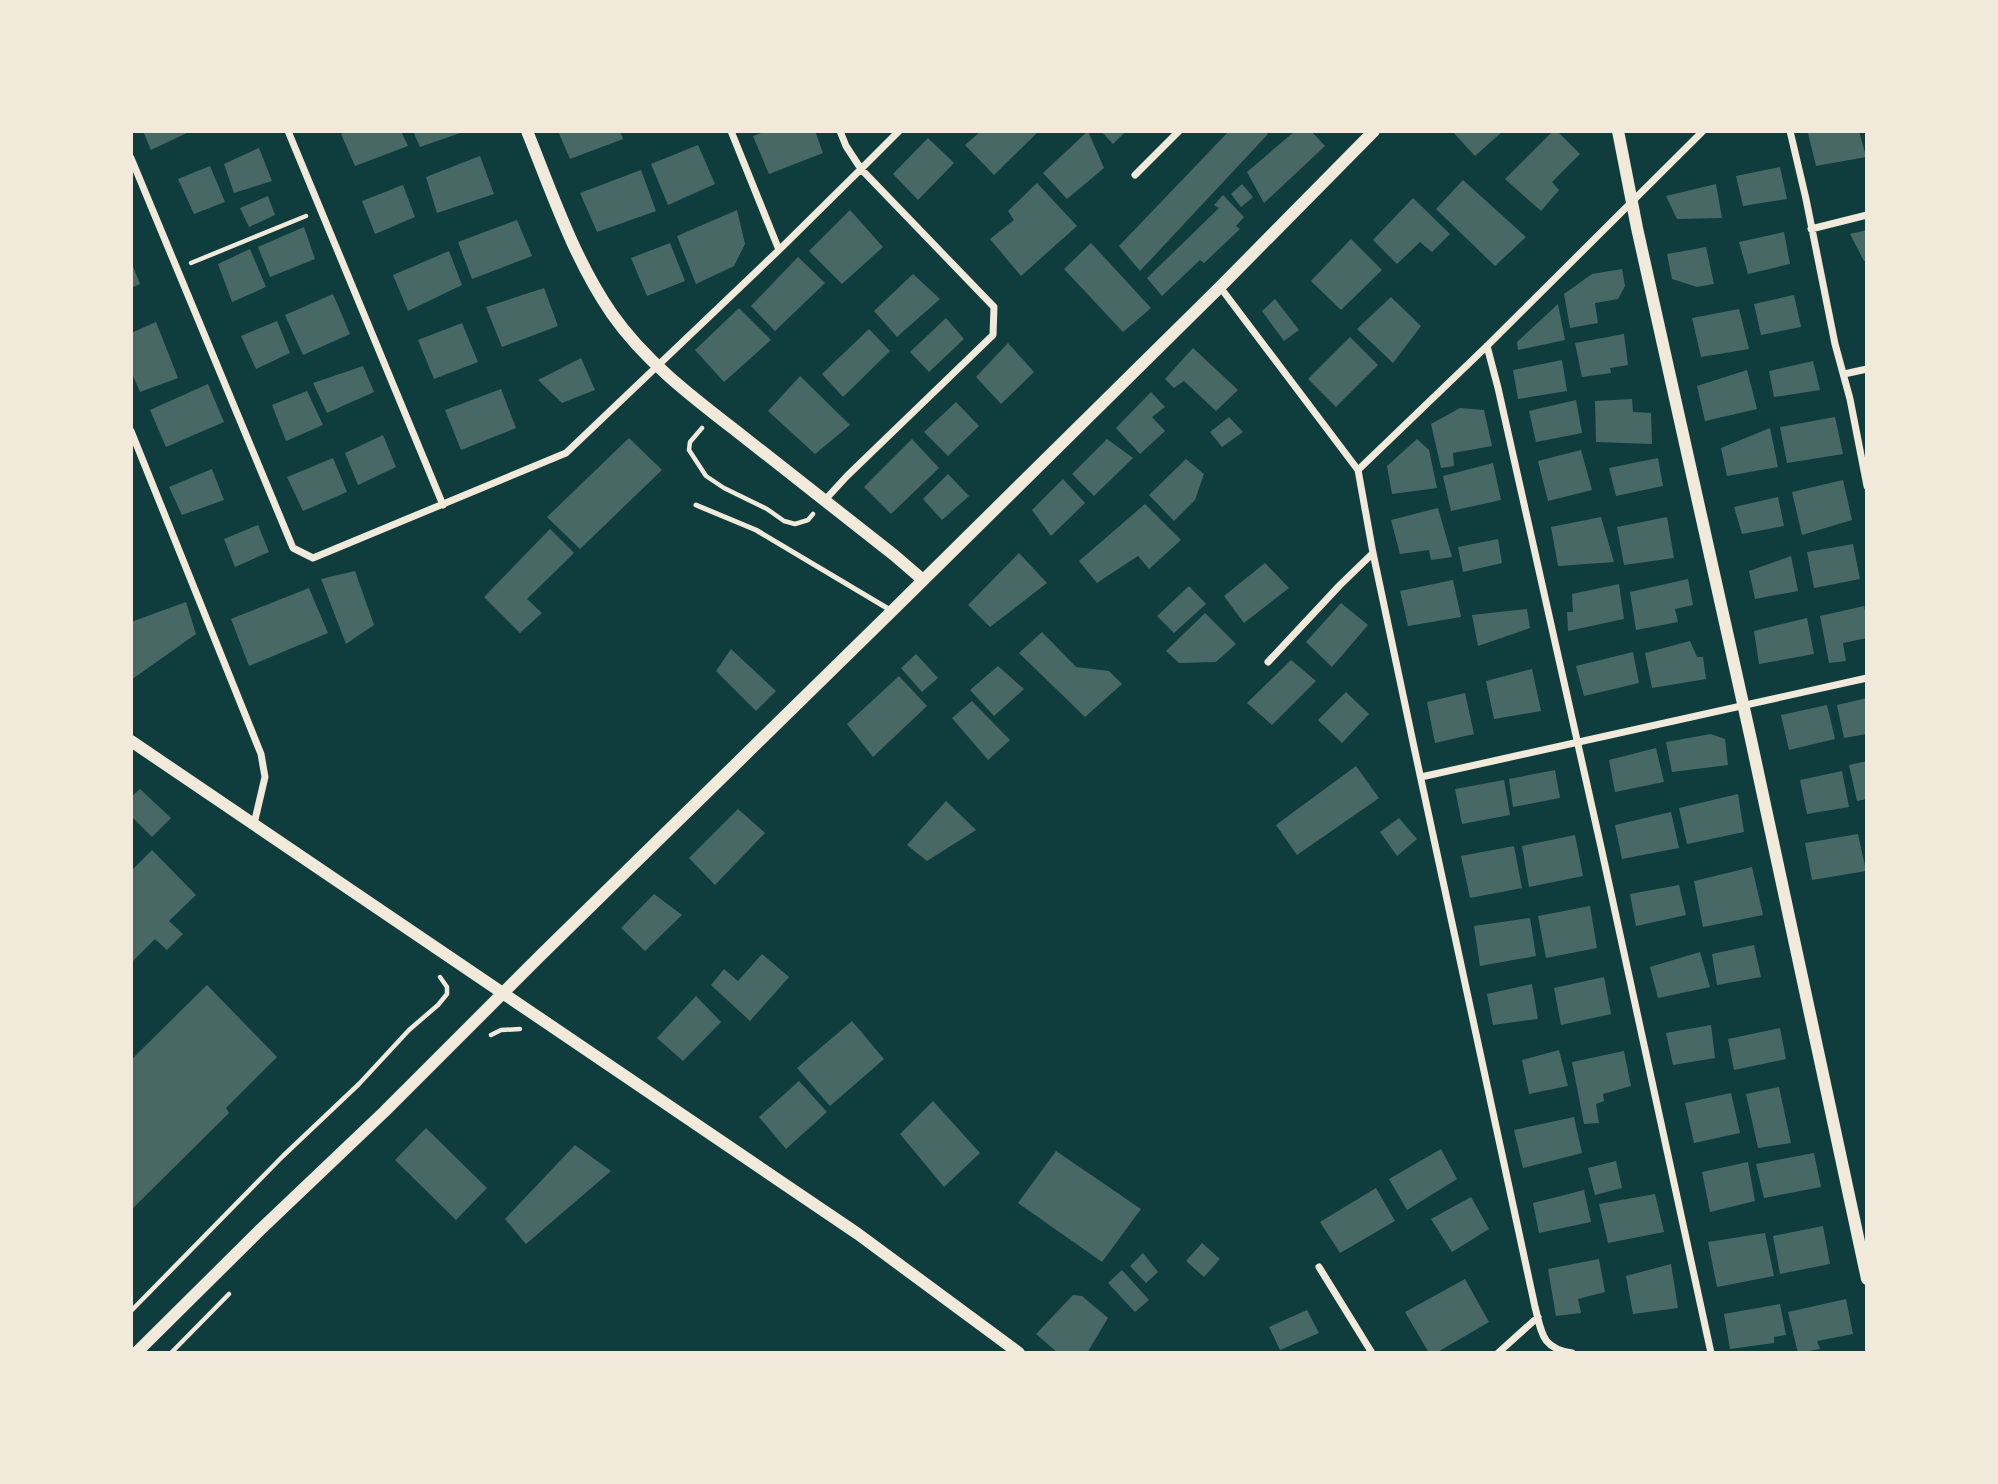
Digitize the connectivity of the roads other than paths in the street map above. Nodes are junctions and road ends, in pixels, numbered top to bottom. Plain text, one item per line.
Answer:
1 (288, 131) edge
2 (527, 131) edge
3 (731, 131) edge
4 (840, 131) edge
5 (899, 131) edge
6 (1179, 131) edge
7 (1374, 131) edge
8 (1618, 131) edge
9 (1703, 131) edge
10 (1790, 131) edge
11 (131, 158) edge
12 (861, 169) junction
13 (1135, 175) dead end
14 (1633, 200) junction
15 (1867, 215) edge
16 (1811, 229) junction
17 (779, 250) junction
18 (1220, 287) junction
19 (1487, 346) junction
20 (657, 365) junction
21 (1867, 369) edge
22 (1844, 374) junction
23 (131, 431) edge
24 (1358, 470) junction
25 (1867, 486) edge
26 (824, 501) junction
27 (443, 505) junction
28 (696, 505) dead end
29 (1373, 554) junction
30 (923, 580) junction
31 (892, 611) junction
32 (1268, 662) dead end
33 (1867, 678) edge
34 (1743, 706) junction
35 (131, 741) edge
36 (1578, 743) junction
37 (1421, 777) junction
38 (254, 824) junction
39 (503, 993) junction
40 (1319, 1267) dead end
41 (1867, 1279) edge
42 (1538, 1317) junction
43 (136, 1353) edge
44 (1019, 1353) edge
45 (1372, 1353) edge
46 (1498, 1353) edge
47 (1572, 1353) edge
48 (1712, 1353) edge

1 - 27 street
2 - 20 street
3 - 17 street
4 - 12 street
5 - 12 street
6 - 13 street
7 - 18 street
8 - 14 street
9 - 14 street
10 - 16 street
11 - 27 street
12 - 17 street
12 - 26 street
14 - 19 street
14 - 34 street
15 - 16 street
16 - 22 street
17 - 20 street
18 - 24 street
18 - 30 street
19 - 24 street
19 - 36 street
20 - 26 street
20 - 27 street
21 - 22 street
22 - 25 street
23 - 38 street
24 - 29 street
26 - 30 street
28 - 31 lane
29 - 32 street
29 - 37 street
30 - 31 street
31 - 39 street
33 - 34 street
34 - 36 street
34 - 41 street
35 - 38 street
36 - 37 street
36 - 48 street
37 - 42 street
38 - 39 street
39 - 43 street
39 - 44 street
40 - 45 street
42 - 46 street
42 - 47 street

